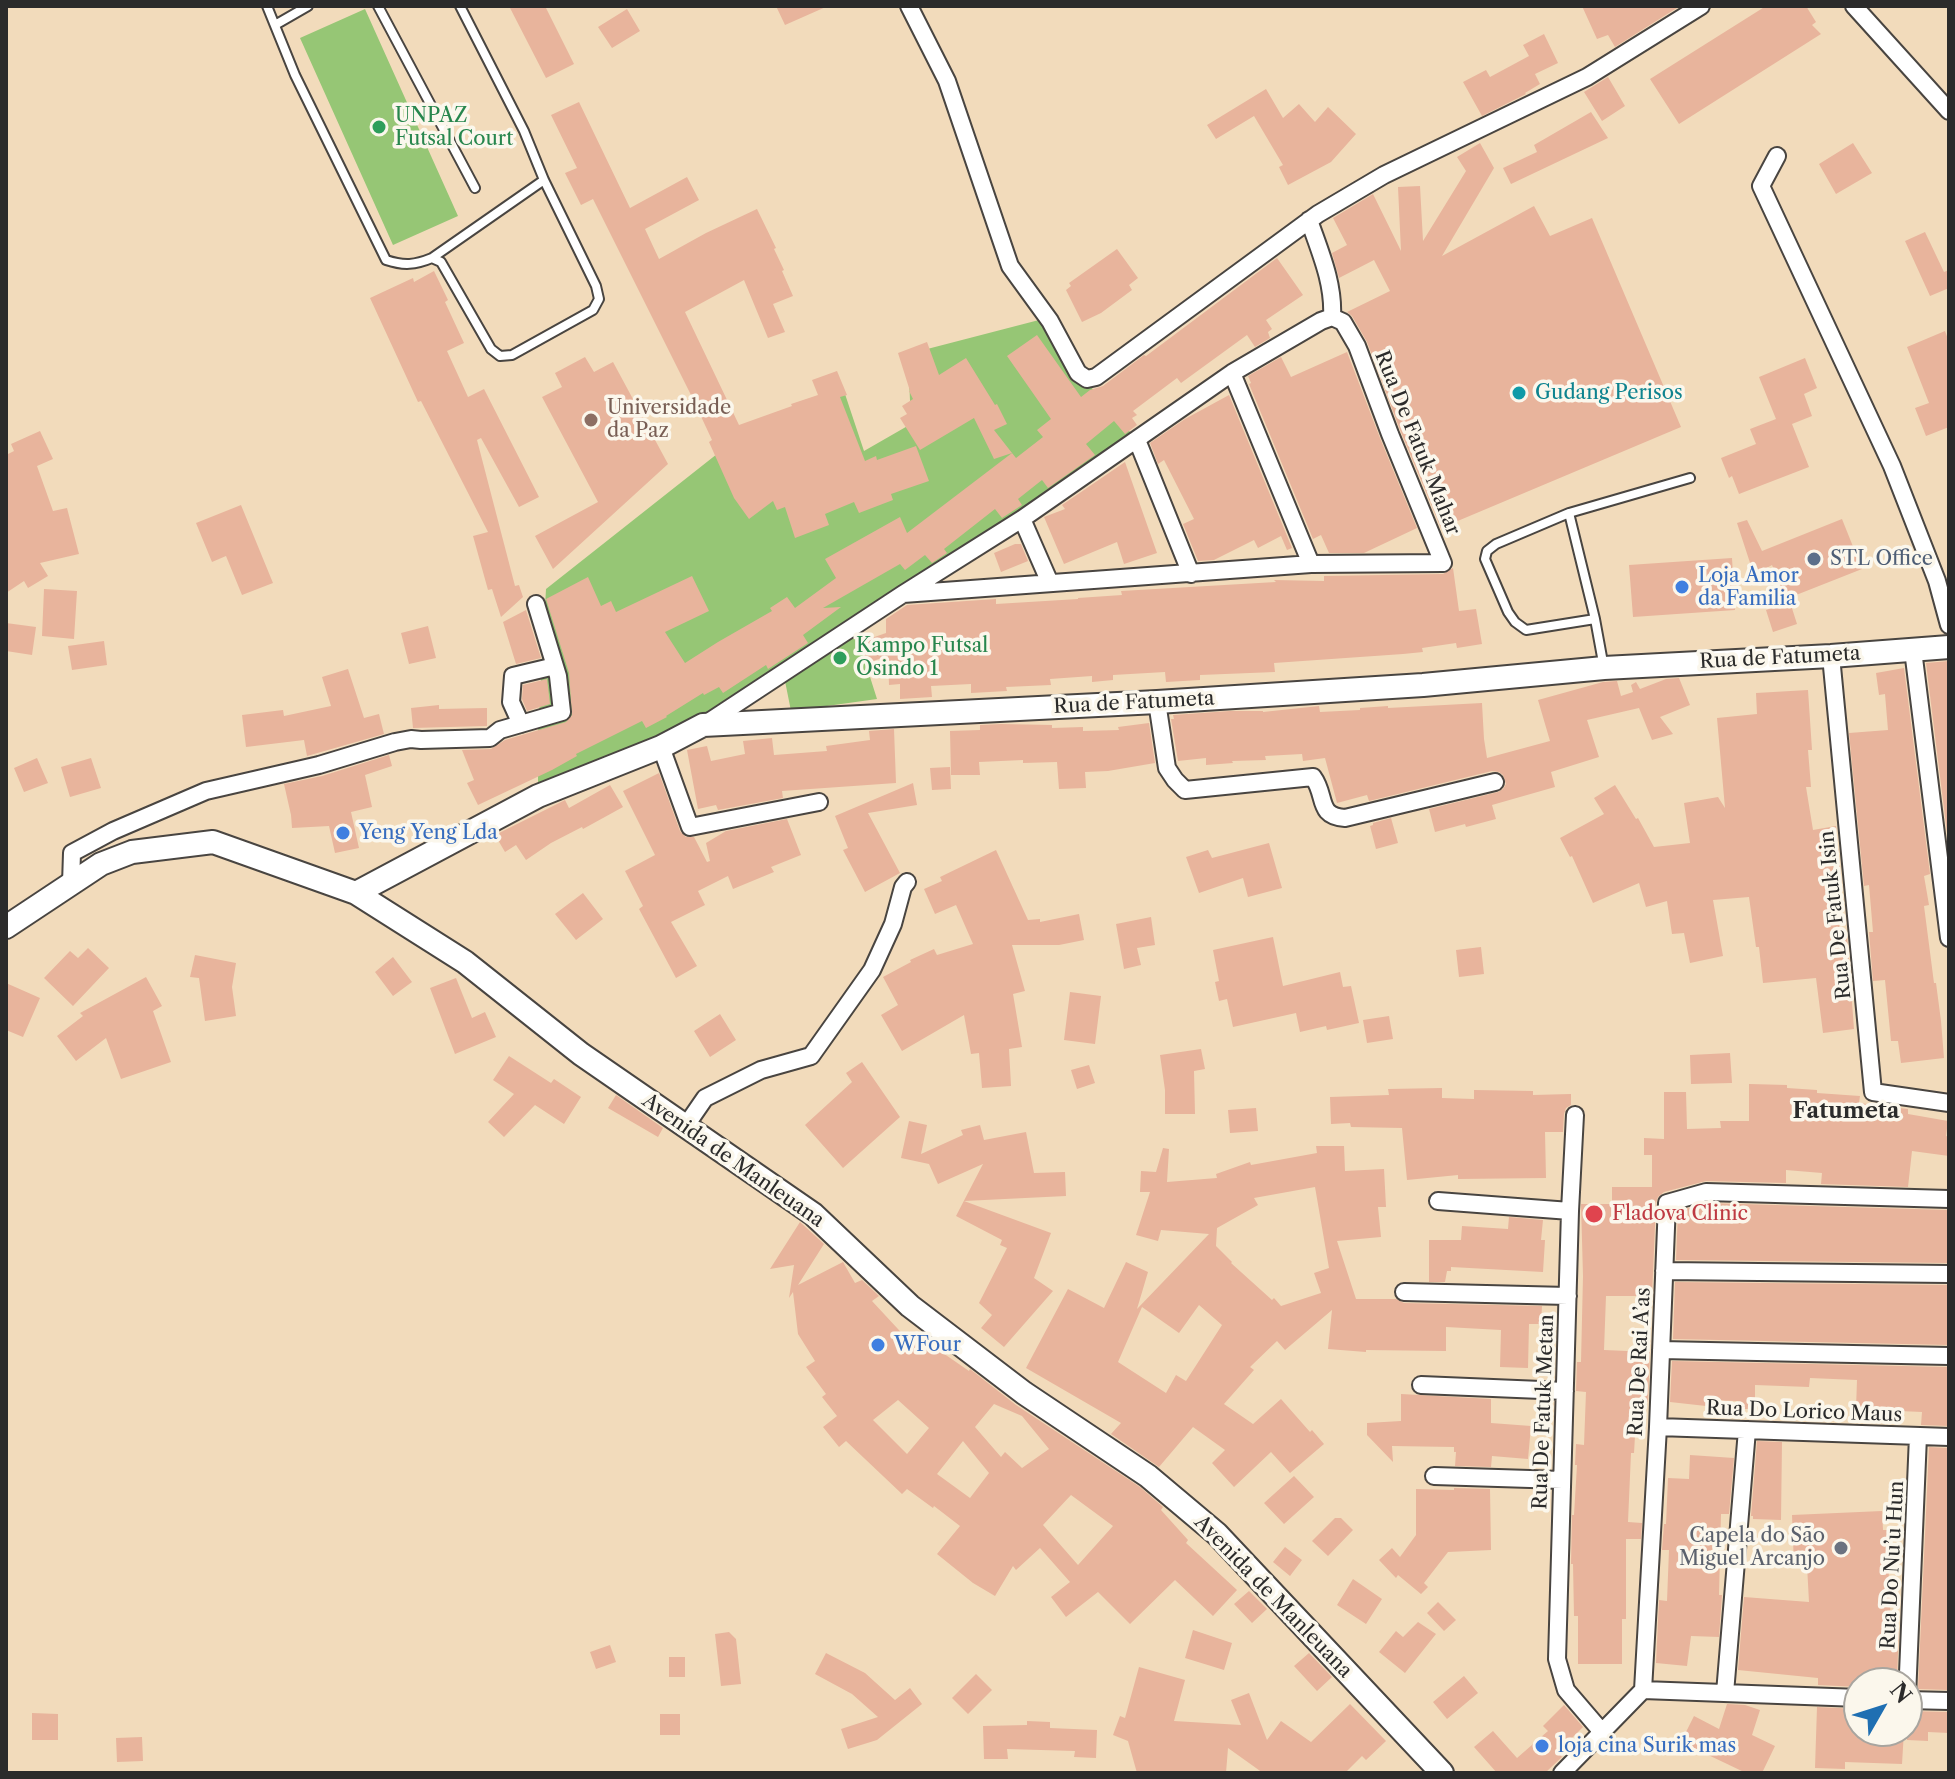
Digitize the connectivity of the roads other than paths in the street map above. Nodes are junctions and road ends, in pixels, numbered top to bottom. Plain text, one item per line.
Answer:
1 (267, 6) edge
2 (308, 6) edge
3 (378, 6) edge
4 (460, 6) edge
5 (909, 6) edge
6 (1701, 6) edge
7 (1854, 6) edge
8 (275, 25) junction
9 (1949, 111) edge
10 (1777, 156) dead end
11 (544, 180) junction
12 (475, 188) dead end
13 (1309, 220) junction
14 (432, 258) junction
15 (1332, 317) junction
16 (1232, 373) junction
17 (1137, 440) junction
18 (1690, 478) dead end
19 (1569, 513) junction
20 (1022, 519) junction
21 (1311, 564) junction
22 (1191, 574) junction
23 (1050, 583) junction
24 (903, 594) junction
25 (536, 604) dead end
26 (1595, 619) junction
27 (1949, 625) edge
28 (1949, 647) edge
29 (1913, 650) junction
30 (1831, 656) junction
31 (555, 666) junction
32 (1604, 668) junction
33 (1157, 702) junction
34 (521, 724) junction
35 (703, 725) junction
36 (661, 747) junction
37 (1495, 782) dead end
38 (819, 802) dead end
39 (907, 882) dead end
40 (71, 884) junction
41 (356, 893) junction
42 (6, 927) edge
43 (1949, 938) edge
44 (1949, 1103) edge
45 (1575, 1115) dead end
46 (685, 1127) junction
47 (1949, 1199) edge
48 (1438, 1201) dead end
49 (1570, 1211) junction
50 (1664, 1271) junction
51 (1949, 1274) edge
52 (1404, 1292) dead end
53 (1568, 1296) junction
54 (1661, 1350) junction
55 (1949, 1356) edge
56 (1421, 1385) dead end
57 (1565, 1391) junction
58 (1658, 1427) junction
59 (1747, 1430) junction
60 (1918, 1436) junction
61 (1949, 1437) edge
62 (1434, 1476) dead end
63 (1562, 1480) junction
64 (1908, 1667) edge
65 (1643, 1690) junction
66 (1725, 1693) junction
67 (1843, 1697) edge
68 (1923, 1699) edge
69 (1949, 1701) edge
70 (1602, 1732) junction
71 (1438, 1772) edge
72 (1562, 1773) edge

1 - 8 lane
2 - 8 lane
3 - 12 lane
4 - 11 lane
5 - 13 street
6 - 13 street
7 - 9 street
8 - 14 lane
10 - 27 street
11 - 14 lane
11 - 14 lane
13 - 15 street
15 - 16 street, Rua De Fatuk Mahar
15 - 21 street, Rua De Fatuk Mahar
16 - 17 street, Rua De Fatuk Mahar
16 - 21 street
17 - 20 street, Rua De Fatuk Mahar
17 - 22 street
18 - 19 lane
19 - 26 lane
19 - 26 lane
20 - 23 street
20 - 24 street, Rua De Fatuk Mahar
21 - 22 street, Rua De Fatuk Mahar
22 - 23 street, Rua De Fatuk Mahar
23 - 24 street, Rua De Fatuk Mahar
24 - 35 street, Rua De Fatuk Mahar
25 - 31 street
26 - 32 lane
28 - 29 street, Rua de Fatumeta
29 - 30 street, Rua de Fatumeta
29 - 43 street
30 - 32 street, Rua de Fatumeta
30 - 44 street, Rua De Fatuk Isin
31 - 34 street
31 - 34 street
32 - 33 street, Rua de Fatumeta
33 - 35 street, Rua de Fatumeta
33 - 37 street
34 - 40 street
35 - 36 street, Rua de Fatumeta
36 - 38 street
36 - 41 street, Rua de Fatumeta
39 - 46 street
40 - 41 street, Avenida de Manleuana
40 - 42 street, Avenida de Manleuana
41 - 46 street, Avenida de Manleuana
45 - 49 street, Rua De Fatuk Metan
46 - 71 street, Avenida de Manleuana
47 - 50 street, Rua De Rai A’as
48 - 49 street
49 - 53 street, Rua De Fatuk Metan
50 - 51 street
50 - 54 street, Rua De Rai A’as
52 - 53 street
53 - 57 street, Rua De Fatuk Metan
54 - 55 street
54 - 58 street, Rua De Rai A’as
56 - 57 street
57 - 63 street, Rua De Fatuk Metan
58 - 59 street, Rua Do Lorico Maus
58 - 65 street, Rua De Rai A’as
59 - 60 street, Rua Do Lorico Maus
59 - 66 street
60 - 61 street, Rua Do Lorico Maus
60 - 64 street, Rua Do Nu’u Hun
62 - 63 street
63 - 70 street, Rua De Fatuk Metan
65 - 66 street
65 - 70 street
66 - 67 street
68 - 69 street
70 - 72 street

